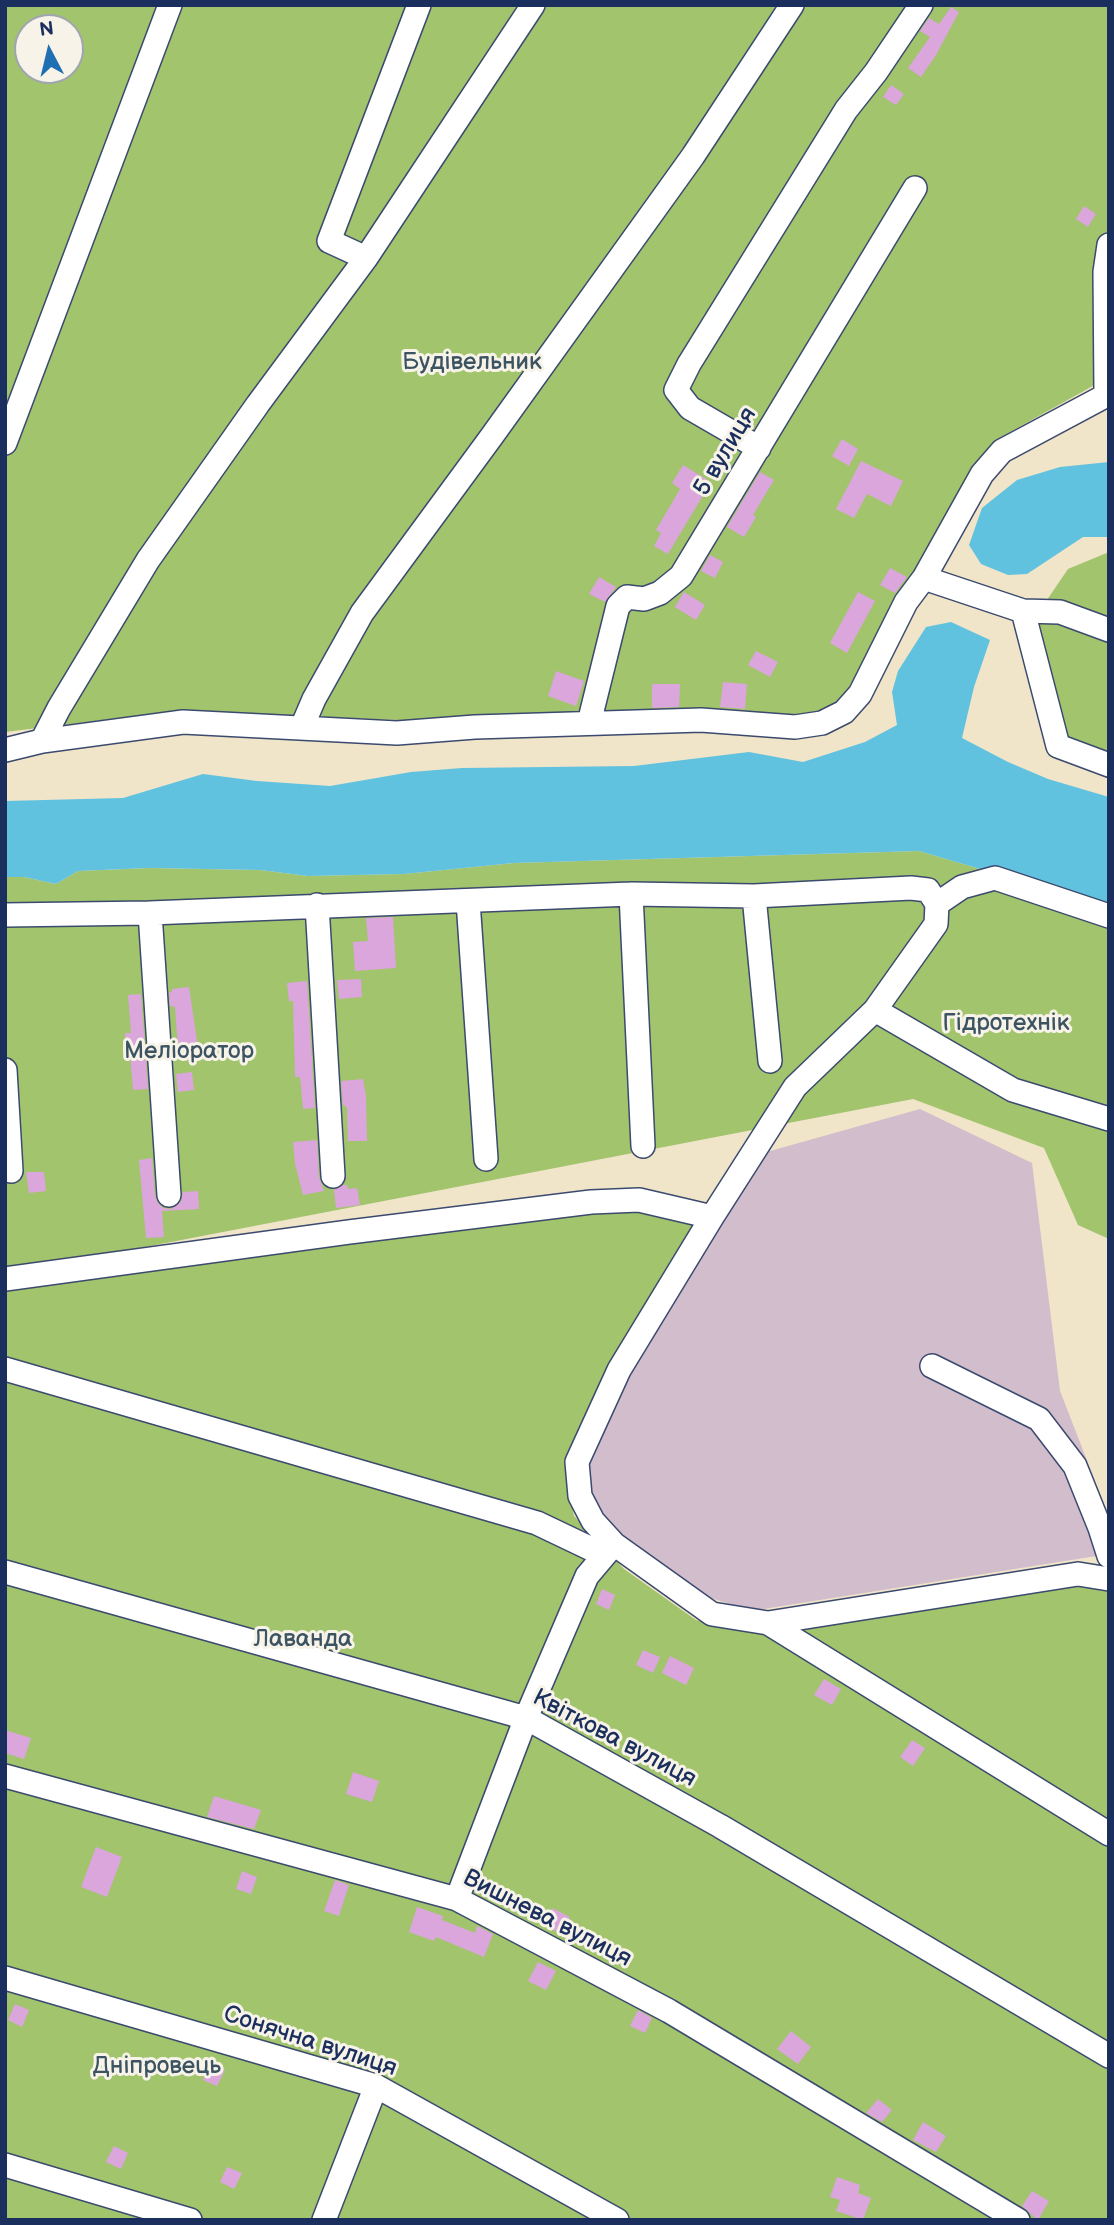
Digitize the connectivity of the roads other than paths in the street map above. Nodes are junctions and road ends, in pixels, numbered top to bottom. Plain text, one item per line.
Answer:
1 (170, 5) edge
2 (419, 5) edge
3 (533, 5) edge
4 (792, 5) edge
5 (921, 5) edge
6 (915, 188) dead end
7 (1109, 245) edge
8 (366, 258) junction
9 (1107, 394) edge
10 (5, 443) edge
11 (759, 448) junction
12 (924, 578) junction
13 (1023, 611) junction
14 (1109, 630) edge
15 (589, 723) junction
16 (302, 727) junction
17 (42, 741) junction
18 (5, 750) edge
19 (1109, 765) edge
20 (631, 894) junction
21 (754, 896) junction
22 (468, 901) junction
23 (937, 904) junction
24 (317, 905) junction
25 (150, 913) junction
26 (5, 915) edge
27 (1109, 916) edge
28 (875, 1010) junction
29 (770, 1061) dead end
30 (5, 1070) edge
31 (1109, 1119) edge
32 (643, 1146) dead end
33 (486, 1159) dead end
34 (11, 1171) dead end
35 (333, 1177) dead end
36 (169, 1195) dead end
37 (712, 1217) junction
38 (5, 1279) edge
39 (932, 1366) dead end
40 (5, 1369) edge
41 (609, 1550) junction
42 (1109, 1556) edge
43 (5, 1572) edge
44 (1109, 1579) edge
45 (768, 1623) junction
46 (526, 1718) junction
47 (5, 1776) edge
48 (1109, 1834) edge
49 (457, 1899) junction
50 (5, 1978) edge
51 (1109, 2056) edge
52 (376, 2086) junction
53 (5, 2165) edge
54 (190, 2220) edge
55 (324, 2220) edge
56 (617, 2220) edge
57 (1018, 2220) edge

1 - 10 street
2 - 8 street
3 - 8 street
4 - 16 street
5 - 11 street
6 - 11 street, 5 вулиця
7 - 9 street
8 - 17 street
9 - 12 street
11 - 15 street, 5 вулиця
12 - 13 street
12 - 15 street
13 - 14 street
13 - 19 street
15 - 16 street
16 - 17 street
17 - 18 street
20 - 21 street
20 - 22 street
20 - 32 street
21 - 23 street
21 - 29 street
22 - 24 street
22 - 33 street
23 - 27 street
23 - 28 street
24 - 25 street
24 - 35 street
25 - 26 street
25 - 36 street
28 - 31 street
28 - 37 street
30 - 34 street
37 - 38 street
37 - 41 street
39 - 42 street
40 - 41 street
41 - 45 street
41 - 46 street
43 - 46 street, Квіткова вулиця
44 - 45 street
45 - 48 street
46 - 49 street
46 - 51 street, Квіткова вулиця
47 - 49 street, Вишнева вулиця
49 - 57 street, Вишнева вулиця
50 - 52 street, Сонячна вулиця
52 - 55 street
52 - 56 street, Сонячна вулиця
53 - 54 street

